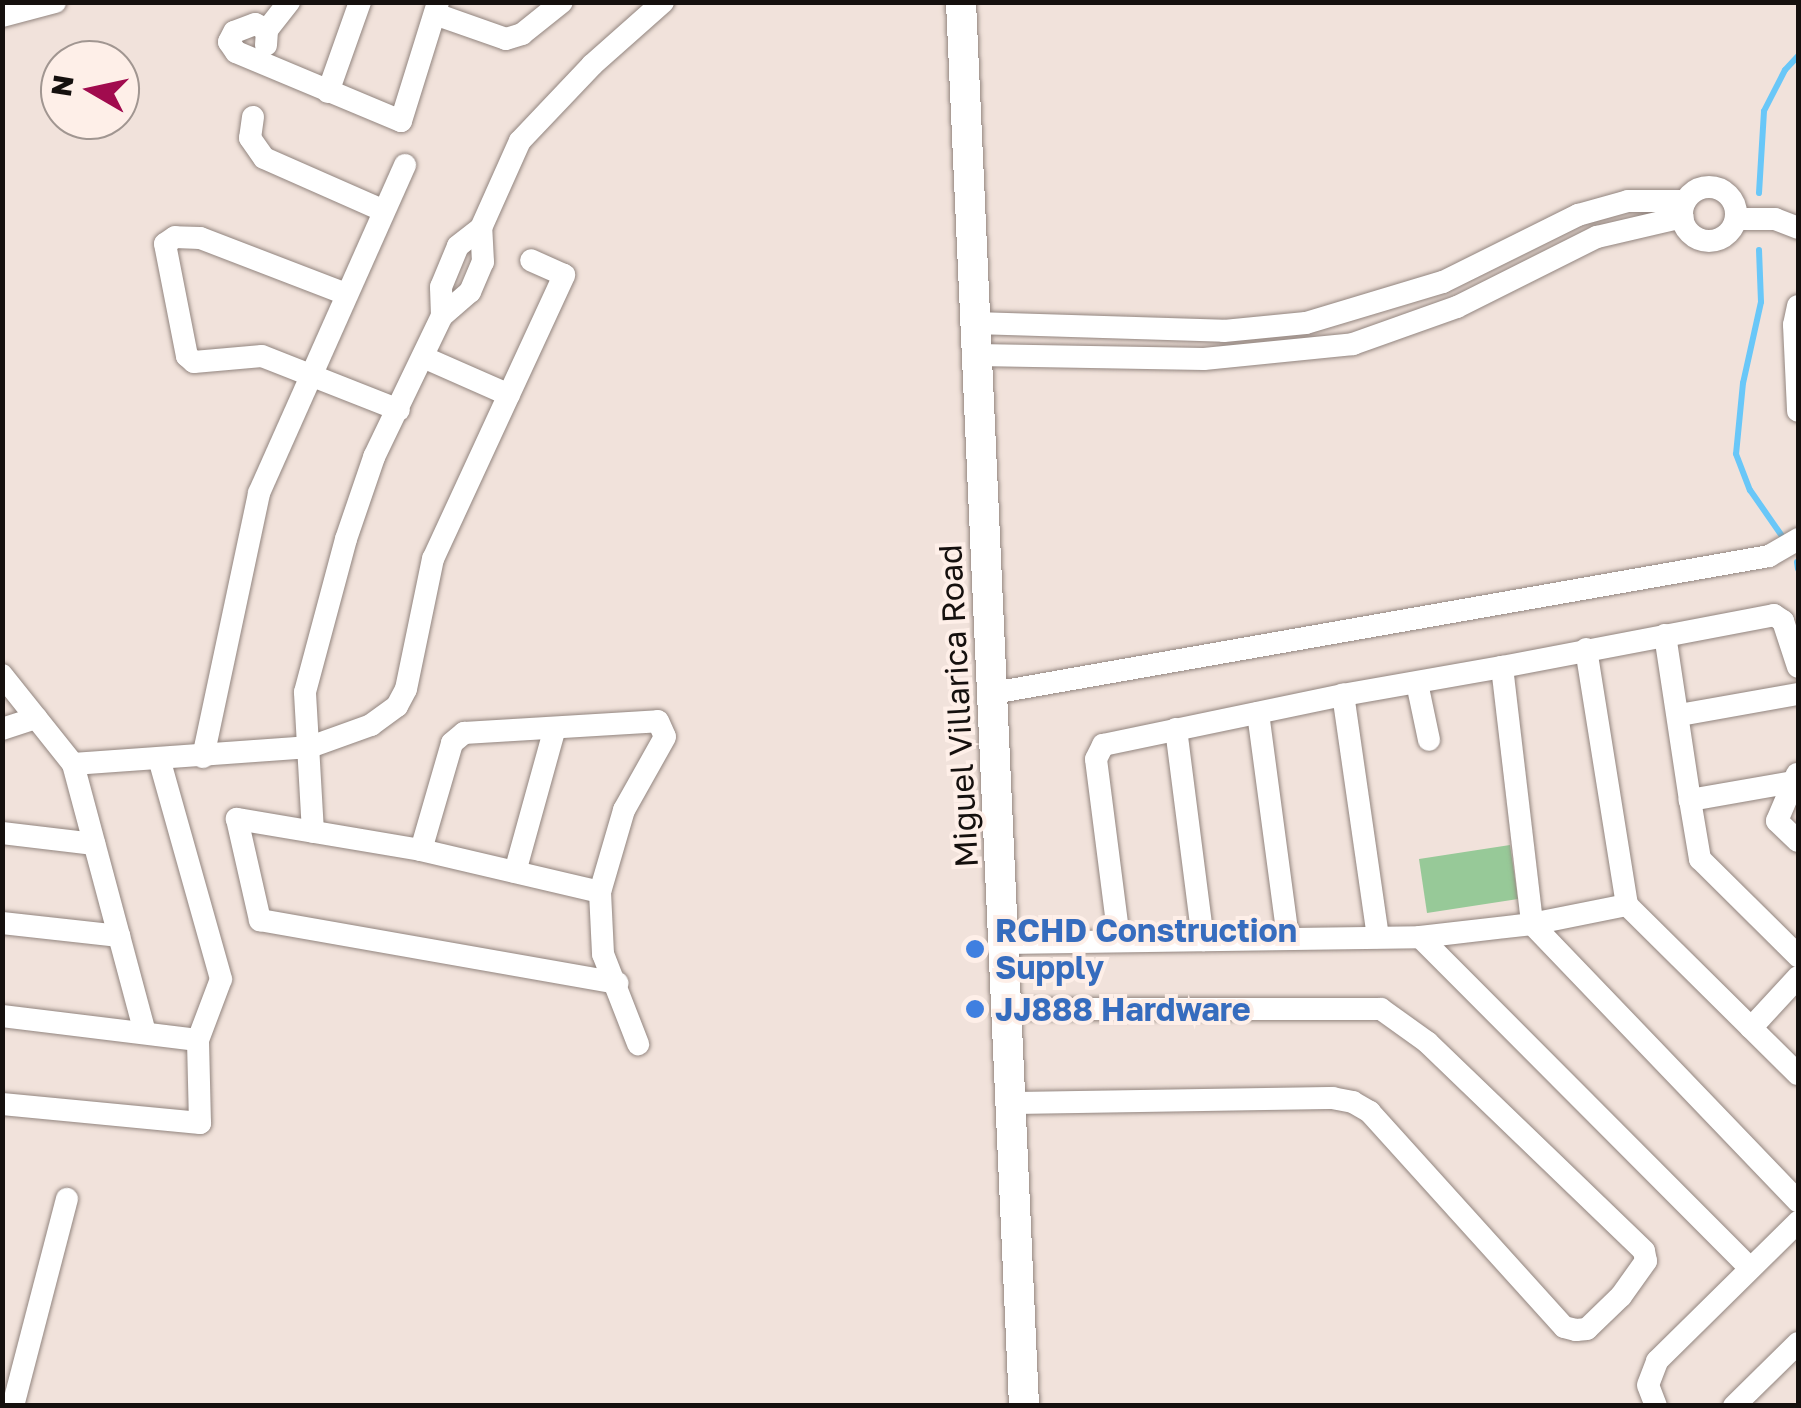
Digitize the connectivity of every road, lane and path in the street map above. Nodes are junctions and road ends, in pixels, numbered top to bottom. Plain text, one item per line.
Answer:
1 (55, 2) edge
2 (290, 2) edge
3 (360, 2) edge
4 (562, 2) edge
5 (663, 2) edge
6 (962, 2) edge
7 (437, 8) edge
8 (2, 16) edge
9 (267, 30) junction
10 (265, 64) junction
11 (328, 92) junction
12 (254, 117) dead end
13 (405, 164) dead end
14 (1684, 209) junction
15 (384, 211) junction
16 (1736, 219) junction
17 (1798, 228) edge
18 (531, 260) dead end
19 (346, 294) junction
20 (1798, 306) edge
21 (975, 324) junction
22 (976, 355) junction
23 (423, 357) junction
24 (310, 372) junction
25 (510, 395) junction
26 (399, 410) junction
27 (1798, 411) edge
28 (1798, 539) edge
29 (1665, 635) junction
30 (1586, 648) junction
31 (1502, 666) junction
32 (1798, 667) edge
33 (2, 674) edge
34 (1417, 683) junction
35 (992, 694) junction
36 (1798, 694) edge
37 (1344, 695) junction
38 (1258, 714) junction
39 (1680, 715) junction
40 (36, 718) junction
41 (555, 728) junction
42 (1176, 728) junction
43 (2, 729) edge
44 (1429, 740) dead end
45 (310, 747) junction
46 (202, 757) junction
47 (159, 759) junction
48 (73, 764) junction
49 (1796, 776) edge
50 (1690, 800) junction
51 (313, 832) junction
52 (2, 833) edge
53 (1798, 841) edge
54 (94, 844) junction
55 (421, 850) junction
56 (515, 872) junction
57 (600, 892) junction
58 (1627, 905) junction
59 (2, 923) edge
60 (1532, 924) junction
61 (119, 936) junction
62 (1420, 936) junction
63 (1378, 937) junction
64 (1119, 939) junction
65 (1288, 939) junction
66 (1203, 940) junction
67 (1004, 943) junction
68 (1798, 956) edge
69 (1798, 977) edge
70 (617, 983) junction
71 (1008, 1010) junction
72 (2, 1016) edge
73 (1752, 1028) junction
74 (146, 1033) junction
75 (198, 1040) junction
76 (638, 1044) dead end
77 (1798, 1074) edge
78 (1011, 1103) junction
79 (2, 1104) edge
80 (67, 1199) dead end
81 (1798, 1202) edge
82 (1798, 1222) edge
83 (1749, 1267) junction
84 (1798, 1343) edge
85 (13, 1406) edge
86 (1024, 1406) edge
87 (1656, 1406) edge
88 (1734, 1406) edge

1 - 8 street
2 - 9 street
3 - 11 street
4 - 7 street
5 - 23 street
6 - 21 main road, Miguel Villarica Road
7 - 11 street
9 - 10 street
9 - 10 street
10 - 11 street
12 - 15 street
13 - 15 street
14 - 16 street
14 - 16 street
14 - 21 street
14 - 22 street
15 - 19 street
16 - 17 street
18 - 25 street
19 - 24 street
19 - 24 street
20 - 27 street
21 - 22 main road, Miguel Villarica Road
22 - 35 main road, Miguel Villarica Road
23 - 25 street
23 - 26 street
24 - 26 street
24 - 46 street
25 - 45 street
26 - 45 street
28 - 35 street
29 - 30 street
29 - 32 street
29 - 39 street
30 - 31 street
30 - 58 street
31 - 34 street
31 - 60 street
33 - 40 street
34 - 37 street
34 - 44 street
35 - 67 main road, Miguel Villarica Road
36 - 39 street
37 - 38 street
37 - 63 street
38 - 42 street
38 - 65 street
39 - 50 street
40 - 43 street
40 - 48 street
41 - 55 street
41 - 56 street
41 - 57 street
42 - 64 street
42 - 66 street
45 - 46 street
45 - 51 street
46 - 47 street
47 - 48 street
47 - 75 street
48 - 54 street
49 - 50 street
49 - 53 street
50 - 68 street
51 - 55 street
51 - 70 street
52 - 54 street
54 - 61 street
55 - 56 street
56 - 57 street
57 - 70 street
58 - 60 street
58 - 73 street
59 - 61 street
60 - 62 street
60 - 81 street
61 - 74 street
62 - 63 street
62 - 83 street
63 - 65 street
64 - 66 street
64 - 67 street
65 - 66 street
67 - 71 main road, Miguel Villarica Road
69 - 73 street
70 - 76 street
71 - 78 main road, Miguel Villarica Road
71 - 78 street
72 - 74 street
73 - 77 street
74 - 75 street
75 - 79 street
78 - 86 main road, Miguel Villarica Road
80 - 85 street
82 - 83 street
83 - 87 street
84 - 88 street

